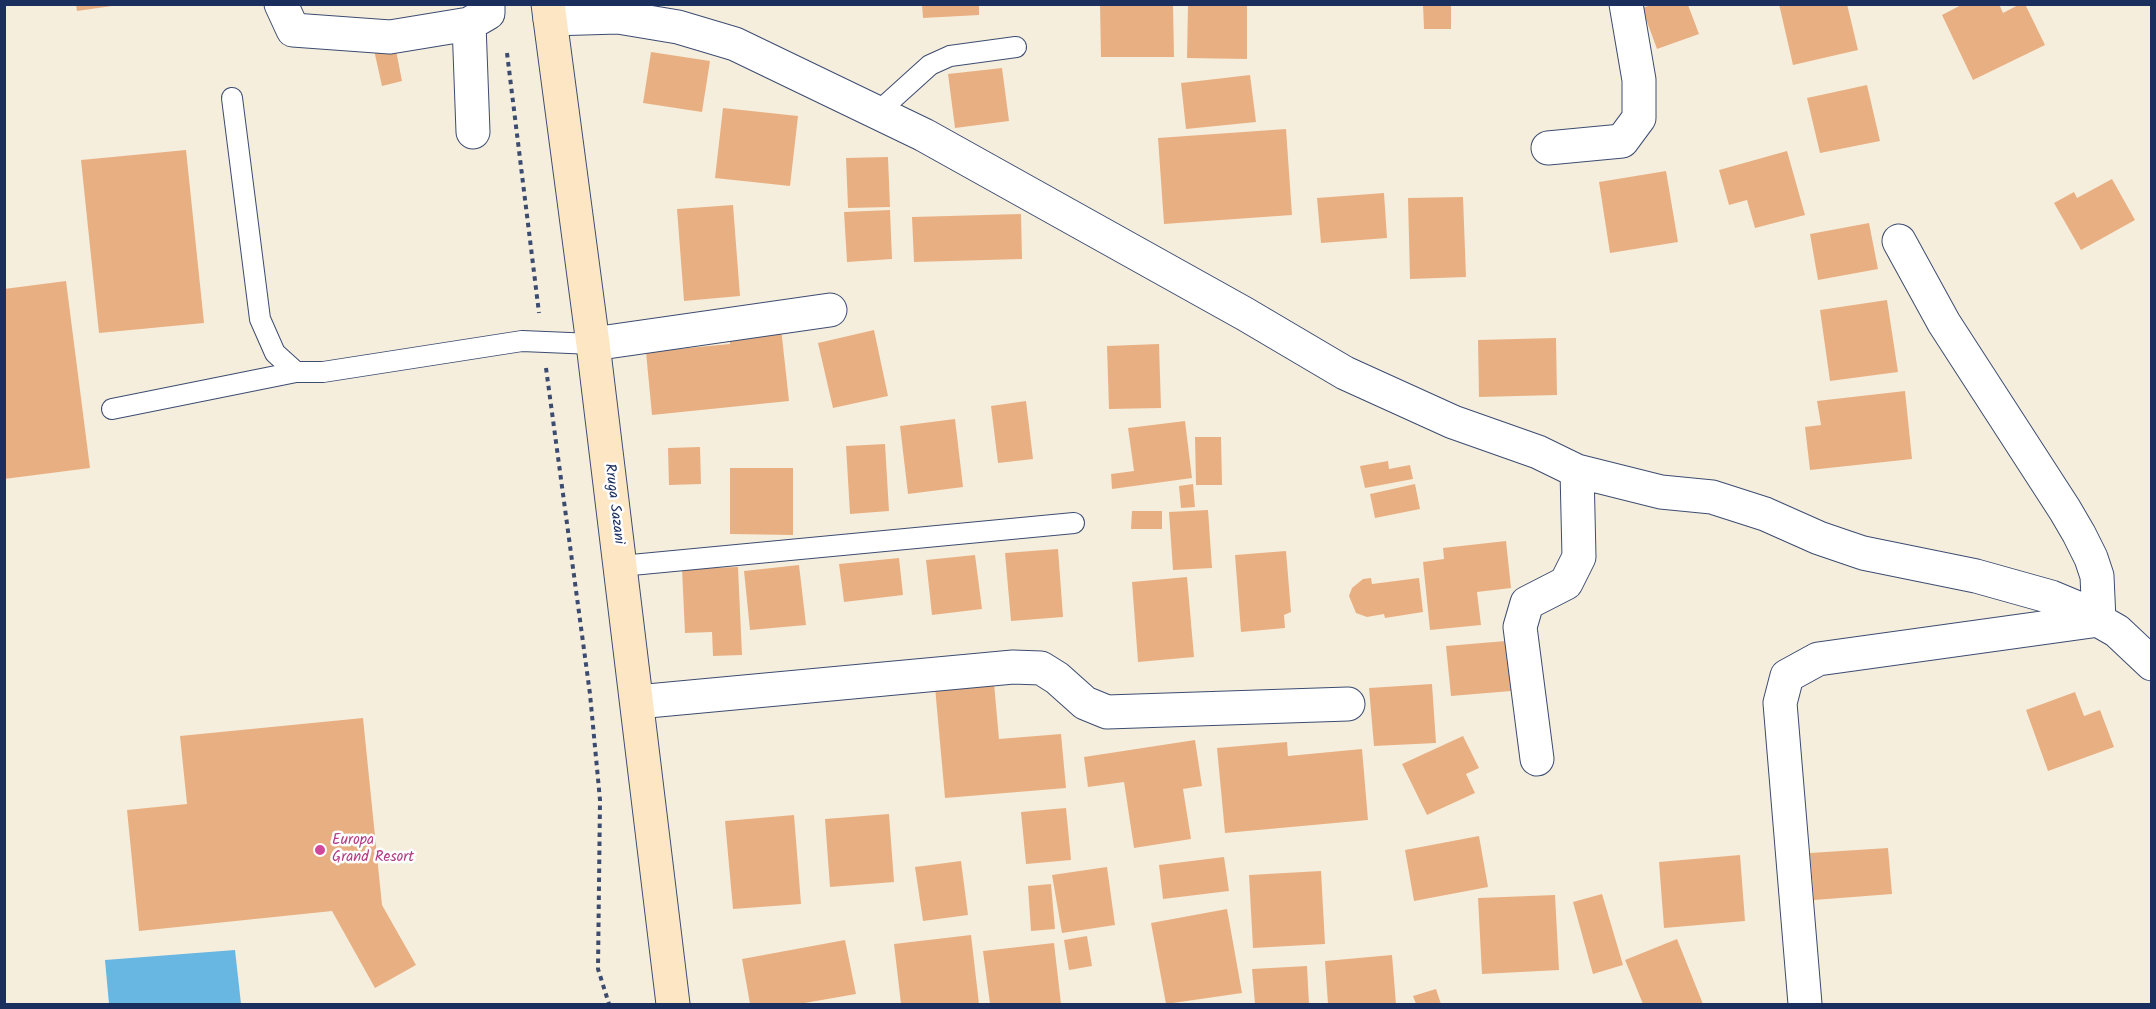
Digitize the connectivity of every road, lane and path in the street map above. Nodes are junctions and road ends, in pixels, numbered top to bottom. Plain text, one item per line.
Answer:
1 (281, 4) edge
2 (1626, 4) edge
3 (549, 12) edge
4 (478, 14) edge
5 (1016, 46) dead end
6 (507, 51) dead end
7 (232, 98) dead end
8 (878, 112) junction
9 (473, 132) dead end
10 (1548, 148) dead end
11 (1899, 241) dead end
12 (830, 310) dead end
13 (543, 343) junction
14 (593, 344) junction
15 (296, 372) junction
16 (112, 410) dead end
17 (1577, 471) junction
18 (1074, 523) dead end
19 (621, 566) junction
20 (2099, 620) junction
21 (2151, 664) edge
22 (637, 702) junction
23 (1348, 704) dead end
24 (1537, 759) dead end
25 (609, 1005) edge
26 (673, 1005) edge
27 (1805, 1005) edge

1 - 4 street
2 - 10 street
3 - 8 street
3 - 14 main road, Rruga Sazani
4 - 9 street
5 - 8 lane
6 - 13 path
7 - 15 lane
8 - 17 street
11 - 20 street
12 - 14 street
13 - 14 lane
13 - 15 lane
13 - 25 path
14 - 19 main road, Rruga Sazani
15 - 16 lane
17 - 20 street
17 - 24 street
18 - 19 lane
19 - 22 main road, Rruga Sazani
20 - 21 street
20 - 27 street
22 - 23 street
22 - 26 main road, Rruga Sazani

